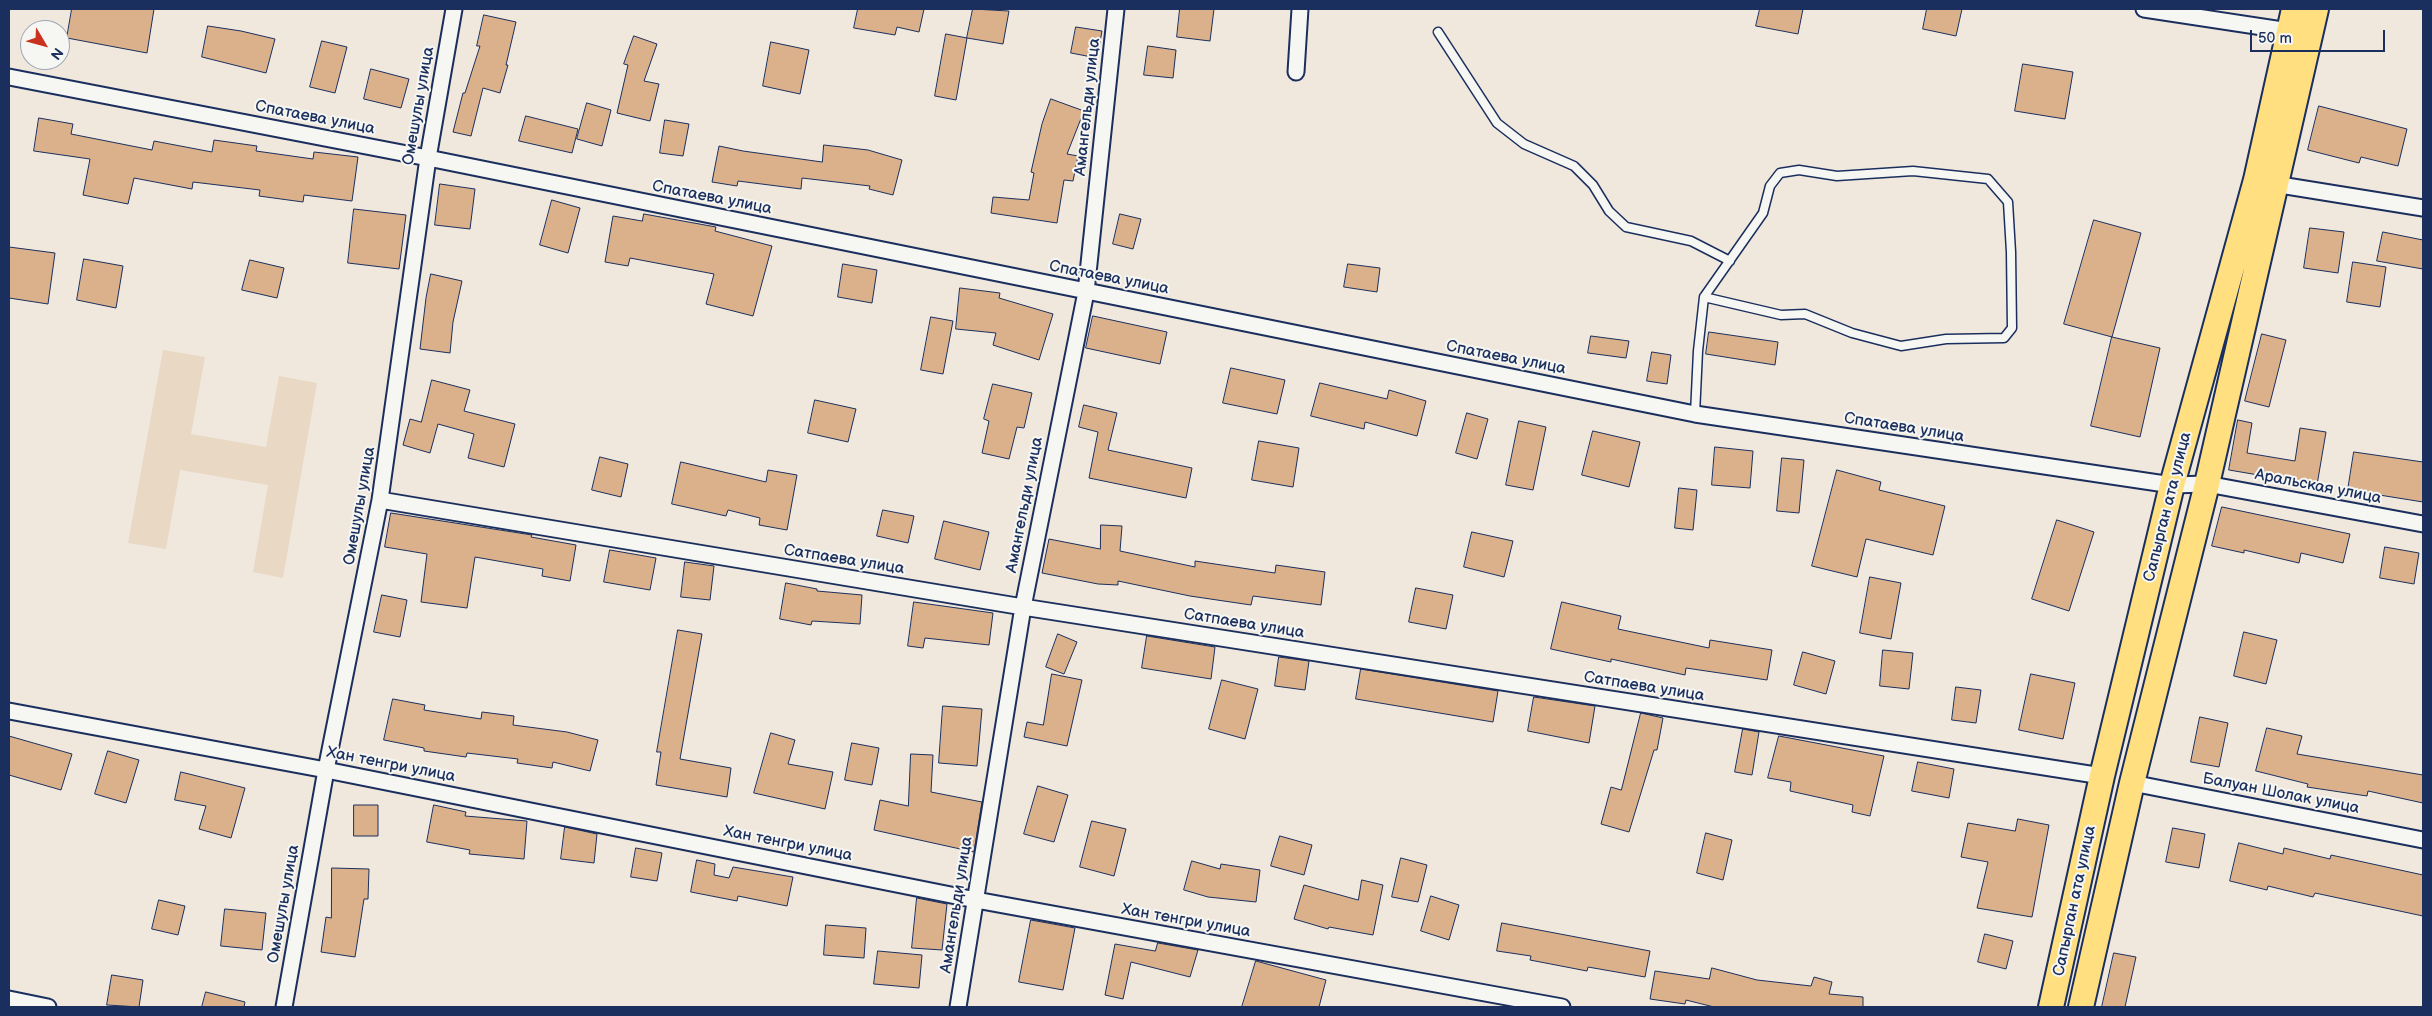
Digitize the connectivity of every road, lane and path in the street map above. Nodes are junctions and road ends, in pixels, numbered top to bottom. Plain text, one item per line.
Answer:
1 (454, 9) edge
2 (1116, 9) edge
3 (1300, 9) edge
4 (2144, 9) edge
5 (2316, 9) edge
6 (2291, 20) edge
7 (1438, 32) dead end
8 (1296, 72) dead end
9 (9, 77) edge
10 (428, 158) junction
11 (2274, 184) junction
12 (2423, 208) edge
13 (1730, 261) junction
14 (1086, 292) junction
15 (1704, 297) junction
16 (1695, 414) junction
17 (2206, 484) junction
18 (2172, 485) junction
19 (380, 500) junction
20 (2423, 524) edge
21 (1023, 607) junction
22 (9, 711) edge
23 (326, 770) junction
24 (2102, 776) junction
25 (2132, 783) junction
26 (2423, 840) edge
27 (976, 900) junction
28 (9, 999) edge
29 (48, 1007) edge
30 (284, 1007) edge
31 (958, 1007) edge
32 (1562, 1007) edge
33 (2051, 1007) edge
34 (2081, 1007) edge

1 - 10 street, Омешулы улица
2 - 14 street, Амангельди улица
3 - 8 street
4 - 6 street
5 - 11 main road, Сапырган ата улица
6 - 18 main road, Сапырган ата улица
7 - 13 lane
9 - 10 street, Спатаева улица
10 - 14 street, Спатаева улица
10 - 19 street, Омешулы улица
11 - 12 street
11 - 17 main road, Сапырган ата улица
13 - 15 lane
13 - 15 lane
14 - 16 street, Спатаева улица
14 - 21 street, Амангельди улица
15 - 16 lane
16 - 18 street, Спатаева улица
17 - 18 street, Спатаева улица
17 - 20 street, Аральская улица
17 - 25 main road, Сапырган ата улица
18 - 24 main road, Сапырган ата улица
19 - 21 street, Сатпаева улица
19 - 23 street, Омешулы улица
21 - 24 street, Сатпаева улица
21 - 27 street, Амангельди улица
22 - 23 street, Хан тенгри улица
23 - 27 street, Хан тенгри улица
23 - 30 street, Омешулы улица
24 - 33 main road, Сапырган ата улица
25 - 26 street, Балуан Шолак улица
25 - 34 main road, Сапырган ата улица
27 - 31 street, Амангельди улица
27 - 32 street, Хан тенгри улица
28 - 29 street

